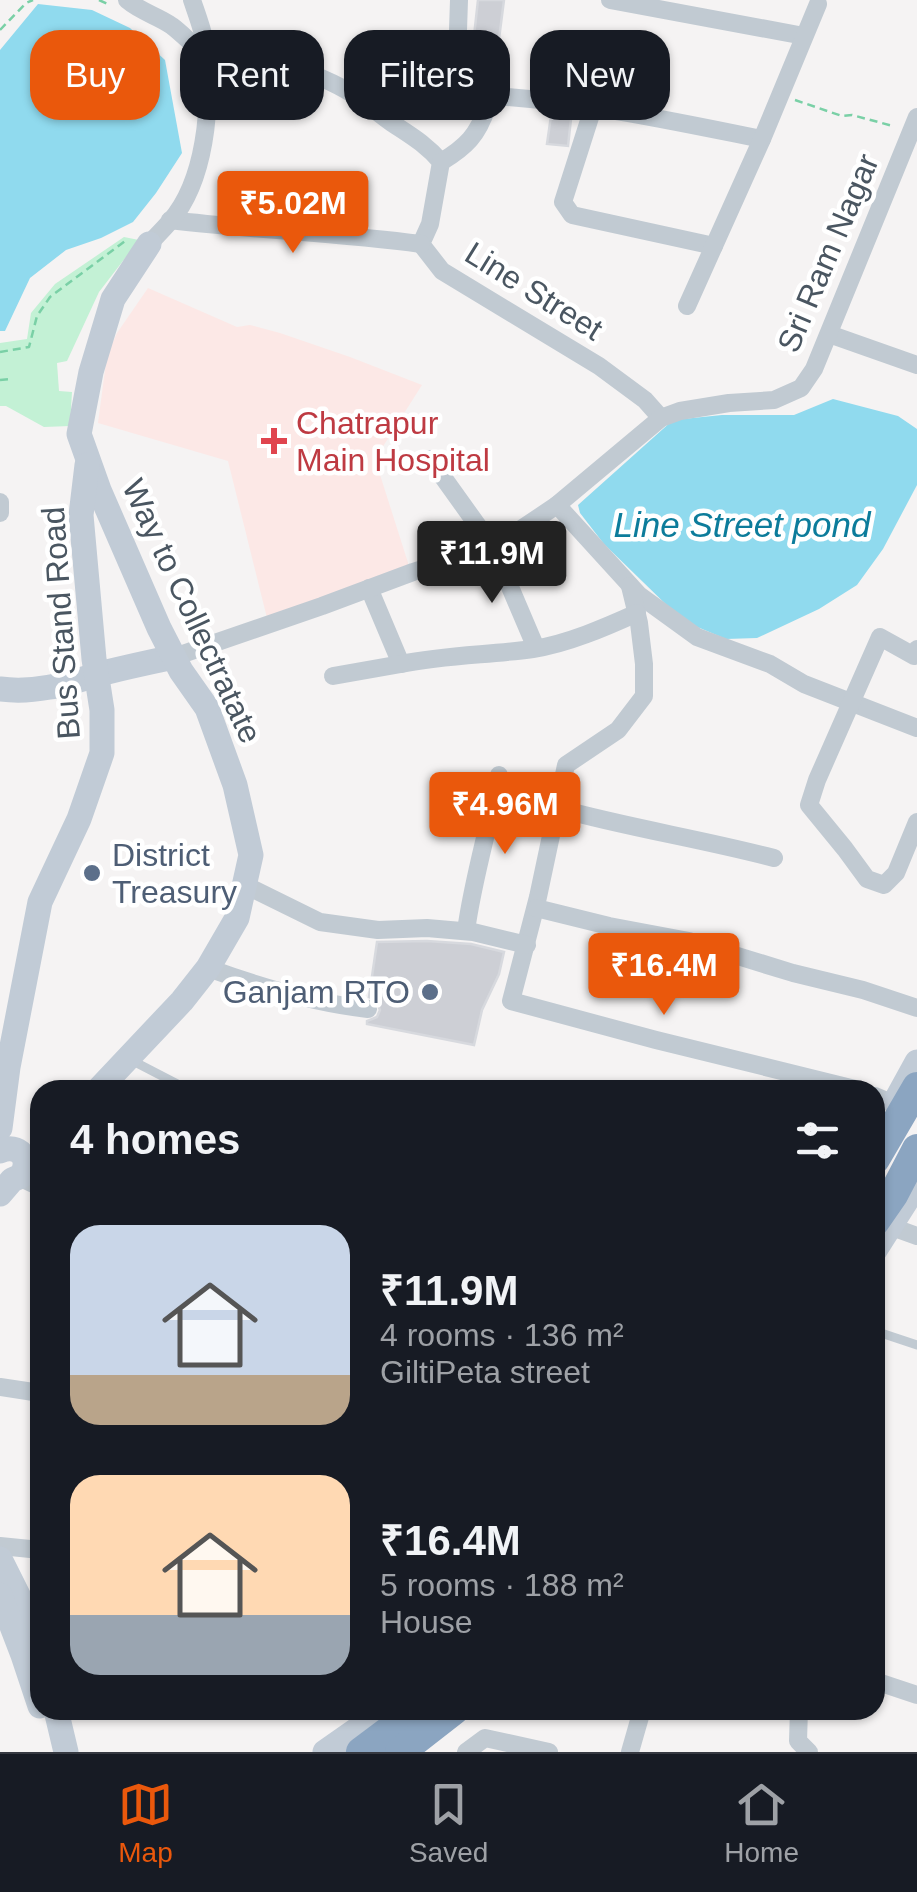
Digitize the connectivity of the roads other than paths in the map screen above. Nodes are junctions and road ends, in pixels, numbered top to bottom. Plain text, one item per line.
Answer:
1 (192, 0) edge
2 (460, 0) edge
3 (610, 0) edge
4 (121, 4) edge
5 (818, 4) dead end
6 (200, 30) edge
7 (459, 30) edge
8 (180, 33) edge
9 (804, 36) junction
10 (324, 81) edge
11 (206, 120) edge
12 (483, 120) edge
13 (590, 120) edge
14 (667, 120) edge
15 (914, 124) edge
16 (762, 139) junction
17 (440, 162) junction
18 (170, 220) junction
19 (140, 241) joint
20 (421, 244) junction
21 (714, 246) junction
22 (687, 306) dead end
23 (828, 334) junction
24 (917, 365) edge
25 (661, 418) junction
26 (88, 458) junction
27 (430, 459) dead end
28 (0, 502) edge
29 (557, 506) junction
30 (0, 513) edge
31 (493, 547) junction
32 (630, 586) junction
33 (369, 588) junction
34 (637, 613) junction
35 (536, 648) junction
36 (917, 649) edge
37 (174, 657) junction
38 (401, 664) junction
39 (97, 675) junction
40 (333, 676) dead end
41 (0, 689) edge
42 (851, 702) junction
43 (917, 728) edge
44 (499, 775) dead end
45 (557, 808) junction
46 (917, 822) edge
47 (774, 858) dead end
48 (244, 885) junction
49 (536, 908) junction
50 (466, 931) junction
51 (527, 945) junction
52 (208, 968) junction
53 (917, 1008) edge
54 (368, 1010) dead end
55 (128, 1059) junction
56 (917, 1062) edge
57 (108, 1080) edge
58 (169, 1080) edge
59 (819, 1080) edge
60 (895, 1096) edge
61 (0, 1128) edge
62 (885, 1128) edge
63 (917, 1150) edge
64 (917, 1184) edge
65 (885, 1218) edge
66 (885, 1222) edge
67 (885, 1225) edge
68 (917, 1236) edge
69 (885, 1334) edge
70 (917, 1345) edge
71 (0, 1387) edge
72 (30, 1392) edge
73 (0, 1546) edge
74 (30, 1549) edge
75 (0, 1560) edge
76 (0, 1596) edge
77 (30, 1621) edge
78 (30, 1675) edge
79 (885, 1684) edge
80 (917, 1695) edge
81 (43, 1720) edge
82 (58, 1720) edge
83 (370, 1720) edge
84 (404, 1720) edge
85 (441, 1720) edge
86 (639, 1720) edge
87 (799, 1720) edge
88 (50, 1752) edge
89 (66, 1752) edge
90 (325, 1752) edge
91 (361, 1752) edge
92 (400, 1752) edge
93 (466, 1752) edge
94 (549, 1752) edge
95 (630, 1752) edge
96 (810, 1752) edge

1 - 6 street
2 - 7 street
3 - 9 street
4 - 8 street
5 - 9 street
9 - 16 street
10 - 17 street
11 - 18 street
12 - 17 street
13 - 21 street
14 - 16 street
15 - 23 street, Sri Ram Nagar
16 - 21 street
17 - 20 street, Line Street
18 - 19 street
18 - 20 street
19 - 26 main road, Way to Collectratate
20 - 25 street, Line Street
21 - 22 street
23 - 24 street
23 - 25 street, Sri Ram Nagar
25 - 29 street
26 - 37 main road, Way to Collectratate
26 - 39 main road, Bus Stand Road
27 - 31 street
28 - 30 street
29 - 31 street
29 - 32 street
31 - 33 street
31 - 35 street
32 - 34 street
32 - 42 street
33 - 37 street
33 - 38 street
34 - 35 street
34 - 45 street
35 - 38 street
36 - 42 street
37 - 39 main road
37 - 48 main road, Way to Collectratate
38 - 40 street
39 - 41 main road
39 - 61 main road, Bus Stand Road
42 - 43 street
42 - 46 street
44 - 50 street
45 - 47 street
45 - 49 street
48 - 50 street
48 - 52 main road, Way to Collectratate
49 - 51 street
49 - 53 street
50 - 51 street
51 - 59 street
52 - 54 street
52 - 55 main road, Way to Collectratate
55 - 57 main road, Way to Collectratate
55 - 58 lane
56 - 60 main road
60 - 62 highway
63 - 65 highway
64 - 66 main road
67 - 68 street
69 - 70 lane
71 - 72 street
73 - 74 street
75 - 77 main road
76 - 78 main road
79 - 80 street
81 - 88 main road
82 - 89 main road
83 - 90 main road
84 - 91 highway
85 - 92 highway
86 - 95 street
87 - 96 street
93 - 94 street

